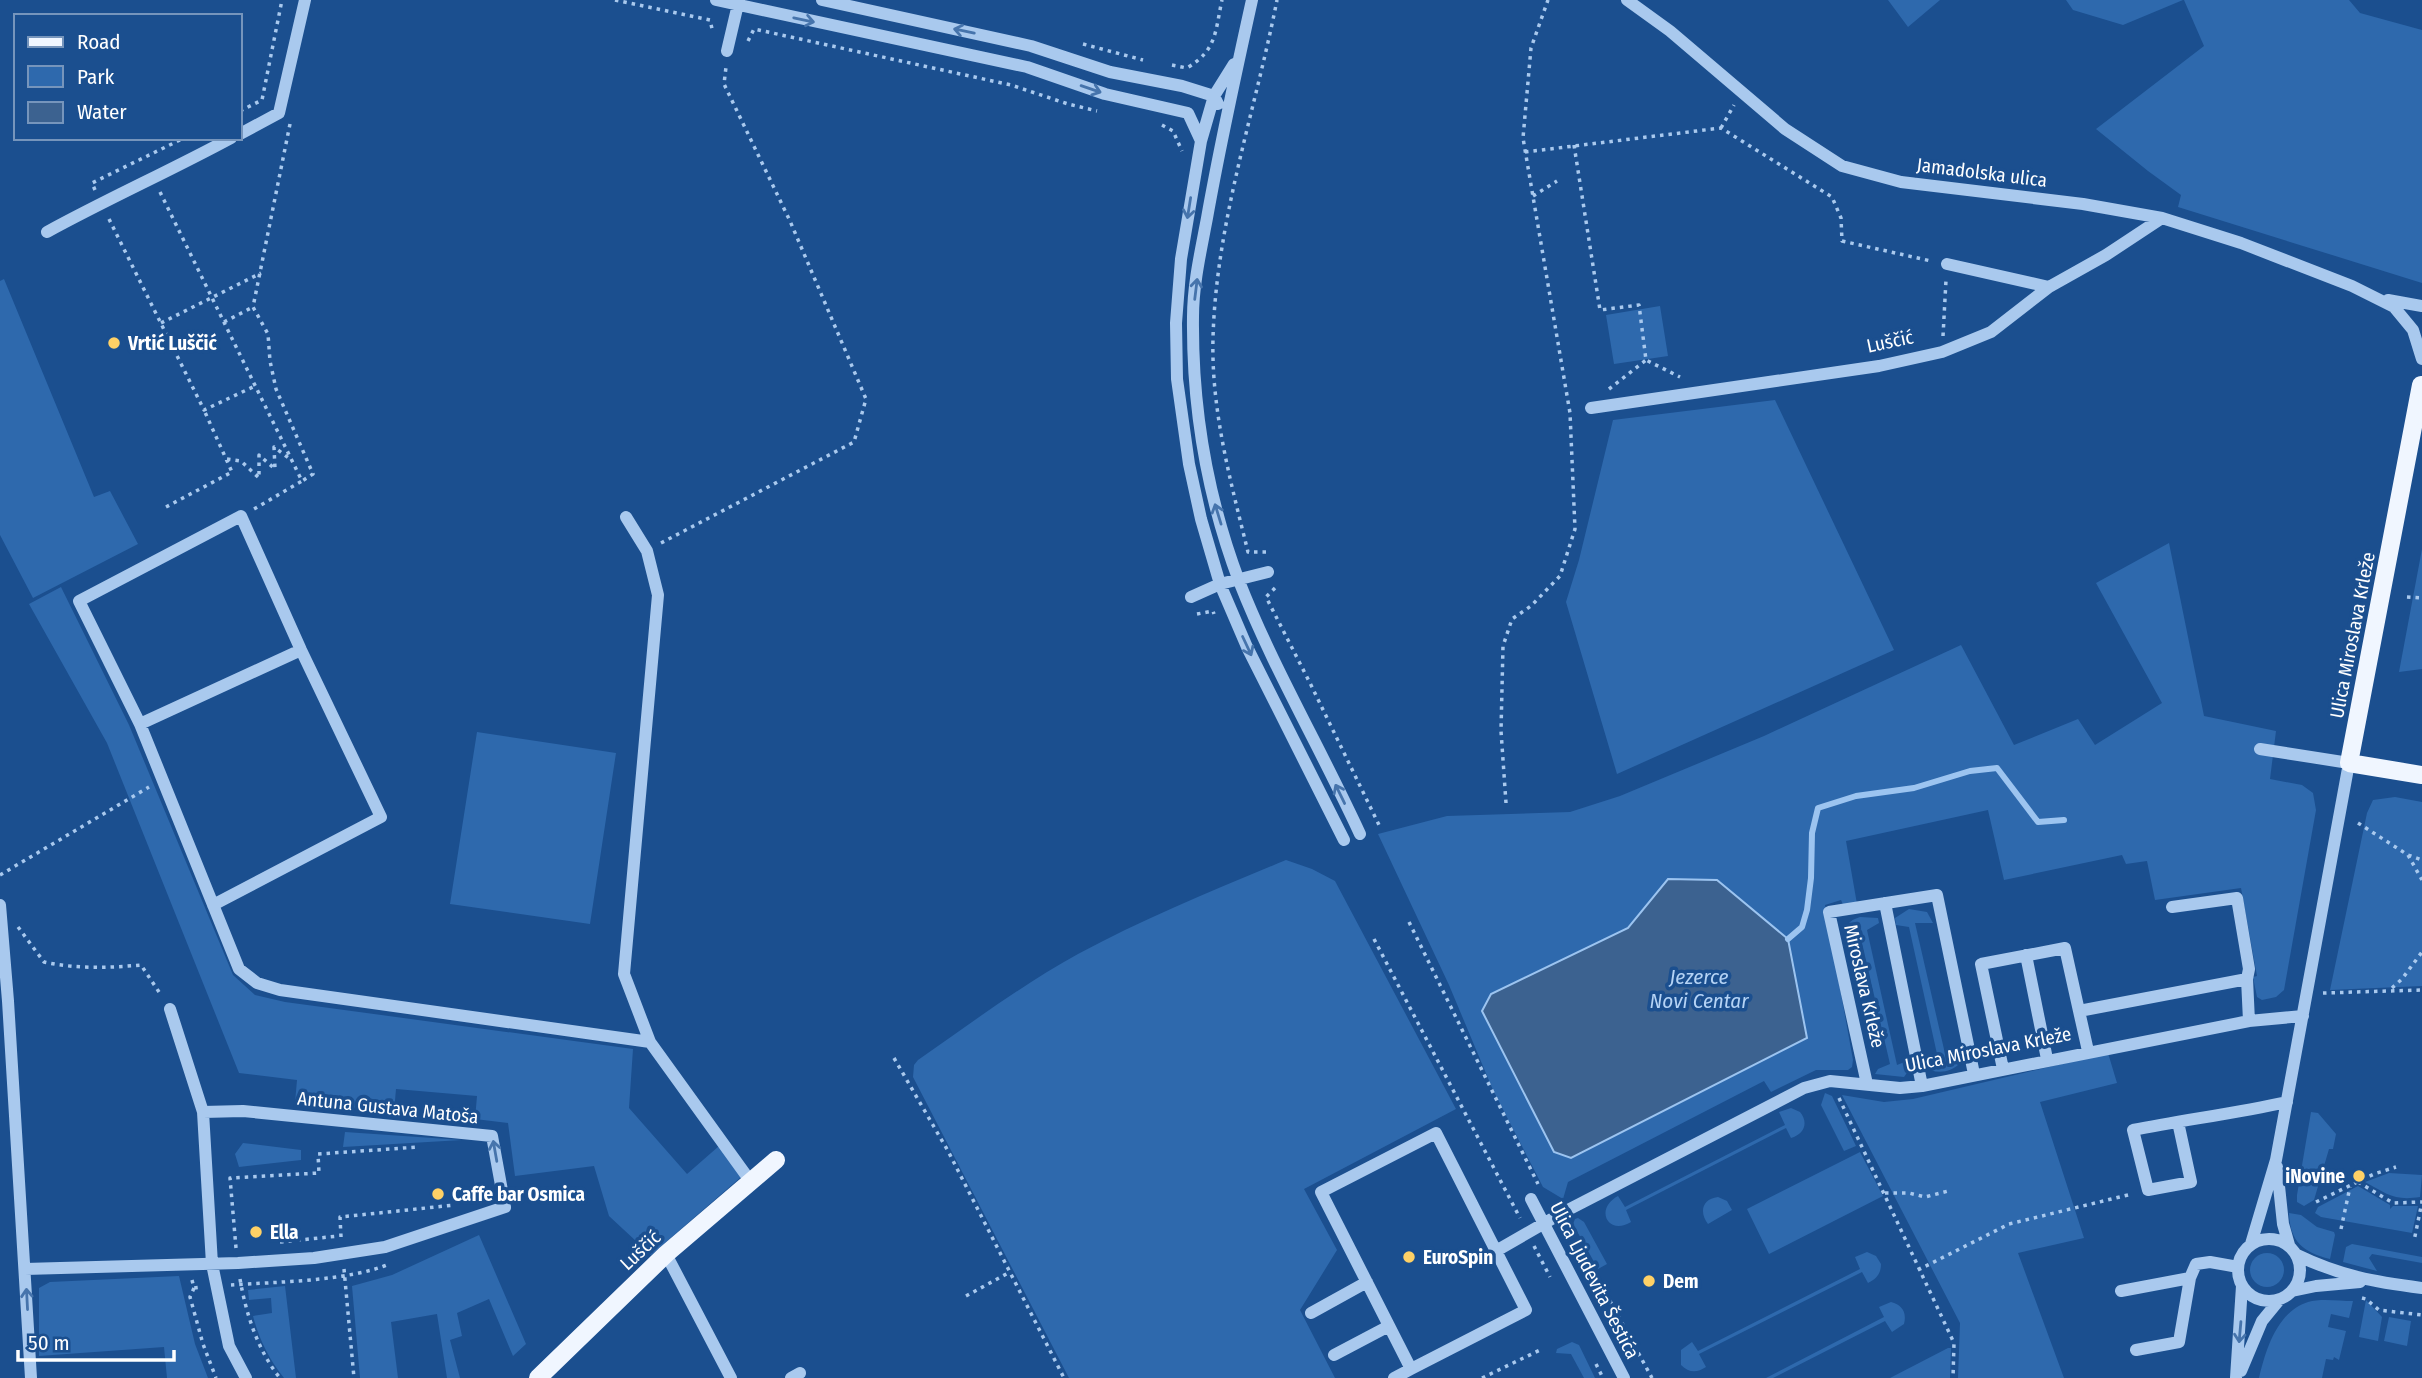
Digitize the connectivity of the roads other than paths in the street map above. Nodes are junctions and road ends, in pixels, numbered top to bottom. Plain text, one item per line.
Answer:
1 (305, 0) edge
2 (716, 0) edge
3 (822, 0) edge
4 (1252, 0) edge
5 (1627, 0) edge
6 (738, 3) edge
7 (727, 51) road end
8 (1239, 55) junction
9 (1214, 96) junction
10 (1188, 113) junction
11 (1226, 120) junction
12 (242, 133) edge
13 (227, 140) edge
14 (1201, 141) junction
15 (2162, 218) junction
16 (47, 232) dead end
17 (1947, 264) road end
18 (2049, 287) junction
19 (2376, 297) junction
20 (2422, 306) edge
21 (2422, 359) edge
22 (2422, 383) edge
23 (1591, 408) dead end
24 (626, 517) dead end
25 (1268, 572) dead end
26 (1238, 579) junction
27 (1220, 584) junction
28 (1191, 597) dead end
29 (301, 650) junction
30 (140, 723) junction
31 (2260, 749) dead end
32 (2349, 763) junction
33 (2422, 775) edge
34 (1360, 834) dead end
35 (1344, 839) dead end
36 (1885, 903) junction
37 (0, 905) edge
38 (213, 905) junction
39 (2172, 907) dead end
40 (2026, 956) junction
41 (2247, 979) junction
42 (4, 1004) edge
43 (170, 1009) road end
44 (2079, 1011) junction
45 (2303, 1016) junction
46 (2249, 1021) junction
47 (650, 1042) junction
48 (2088, 1051) junction
49 (2047, 1059) junction
50 (2003, 1069) junction
51 (1974, 1074) junction
52 (1867, 1084) junction
53 (1922, 1086) junction
54 (2287, 1102) junction
55 (203, 1112) junction
56 (2178, 1122) junction
57 (776, 1160) dead end
58 (2276, 1160) junction
59 (751, 1182) junction
60 (1531, 1199) dead end
61 (1544, 1224) junction
62 (2251, 1244) junction
63 (2293, 1250) junction
64 (1496, 1251) junction
65 (666, 1254) junction
66 (212, 1264) junction
67 (2238, 1267) junction
68 (25, 1269) junction
69 (2190, 1278) junction
70 (2368, 1281) junction
71 (1367, 1282) junction
72 (2242, 1286) junction
73 (2422, 1288) edge
74 (2121, 1291) dead end
75 (2292, 1292) junction
76 (2280, 1299) junction
77 (1311, 1313) dead end
78 (1389, 1326) junction
79 (2136, 1350) dead end
80 (1334, 1355) dead end
81 (1411, 1369) junction
82 (31, 1378) edge
83 (246, 1378) edge
84 (538, 1378) edge
85 (731, 1378) edge
86 (1394, 1378) edge
87 (1624, 1378) edge
88 (2237, 1378) edge

1 - 12 street
2 - 6 street
9 -> 3 street
4 - 8 street
5 - 15 street, Jamadolska ulica
6 - 7 street
6 -> 10 street
8 - 9 street
8 - 11 street
9 - 10 street
9 - 11 street
9 - 14 street
10 - 14 street
26 -> 11 street
13 - 16 street
14 -> 27 street
15 - 18 street, Luščić
15 - 19 street, Jamadolska ulica
17 - 18 street
18 - 23 street, Luščić
19 - 20 street, Jamadolska ulica
19 - 21 street, Jamadolska ulica
22 - 32 main road, Ulica Miroslava Krleže
24 - 47 street
25 - 26 street
26 - 27 street
34 -> 26 street
27 - 28 street
27 -> 35 street
29 - 30 street
29 - 30 street
29 - 38 street
30 - 38 street
31 - 32 street
32 - 33 main road
32 - 45 street, Ulica Miroslava Krleže
36 - 51 street, Miroslava Krleže
36 - 52 street, Miroslava Krleže
36 - 53 street, Miroslava Krleže
37 - 42 street
38 - 47 street
39 - 41 street
40 - 44 street
40 - 49 street
40 - 50 street
41 - 44 street
41 - 46 street
42 - 68 street
43 - 55 street
44 - 48 street
45 - 46 street, Ulica Miroslava Krleže
45 - 54 street, Ulica Miroslava Krleže
46 - 48 street, Ulica Miroslava Krleže
47 - 59 street
48 - 49 street, Ulica Miroslava Krleže
49 - 50 street, Ulica Miroslava Krleže
50 - 51 street, Ulica Miroslava Krleže
51 - 53 street, Ulica Miroslava Krleže
52 - 53 street, Ulica Miroslava Krleže
52 - 61 street, Ulica Miroslava Krleže
54 - 56 street
54 - 58 street, Ulica Miroslava Krleže
55 - 66 street
66 -> 55 street, Antuna Gustava Matoša
56 - 56 street
57 - 59 main road, Luščić
58 - 62 street, Ulica Miroslava Krleže
58 - 63 street, Ulica Miroslava Krleže
59 - 65 main road, Luščić
60 - 61 street, Ulica Ljudevita Šestića
61 - 64 street, Ulica Miroslava Krleže
61 - 87 street, Ulica Ljudevita Šestića
62 - 63 street
62 - 67 street
63 - 70 street
63 - 75 street
64 - 71 street
64 - 81 street
65 - 84 main road, Luščić
65 - 85 street
66 - 68 street, Antuna Gustava Matoša
66 - 83 street
67 - 69 street
67 - 72 street
82 -> 68 street
69 - 74 street
69 - 79 street
70 - 73 street
70 - 75 street
71 - 77 street
71 - 78 street
72 - 76 street
72 -> 88 street
75 - 76 street
76 - 88 street
78 - 80 street
78 - 81 street
81 - 86 street

